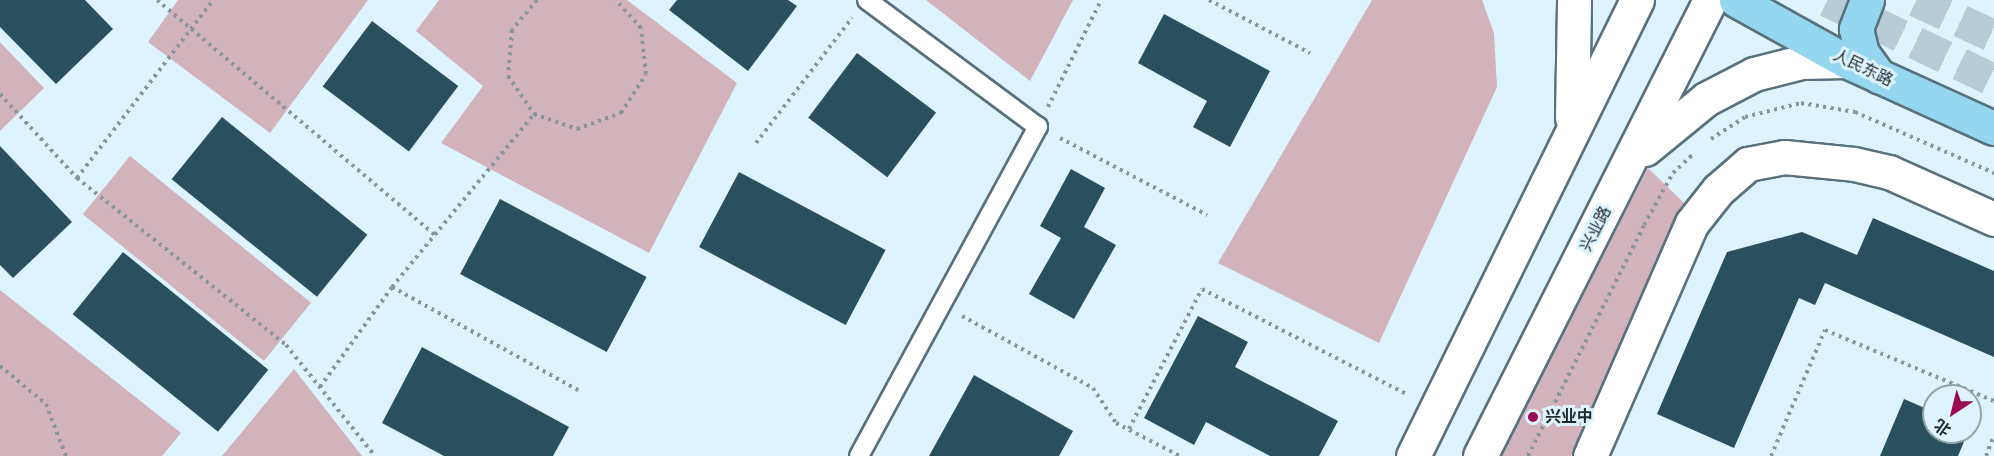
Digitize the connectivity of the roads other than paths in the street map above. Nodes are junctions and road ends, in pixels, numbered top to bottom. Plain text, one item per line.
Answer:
1 (1574, 0) edge
2 (1637, 0) edge
3 (1710, 0) edge
4 (1737, 0) edge
5 (1867, 0) edge
6 (863, 4) edge
7 (1846, 61) junction
8 (1879, 76) junction
9 (1994, 128) edge
10 (1571, 134) junction
11 (1629, 165) junction
12 (1994, 219) edge
13 (859, 456) edge
14 (1413, 456) edge
15 (1480, 456) edge
16 (1590, 456) edge

1 - 10 main road
2 - 10 main road
3 - 11 main road, 兴业路
4 - 7 main road, 人民东路
5 - 8 main road
6 - 13 lane
7 - 8 main road, 人民东路
7 - 11 main road
8 - 9 main road, 人民东路
10 - 14 main road
11 - 15 main road, 兴业路
12 - 16 main road

